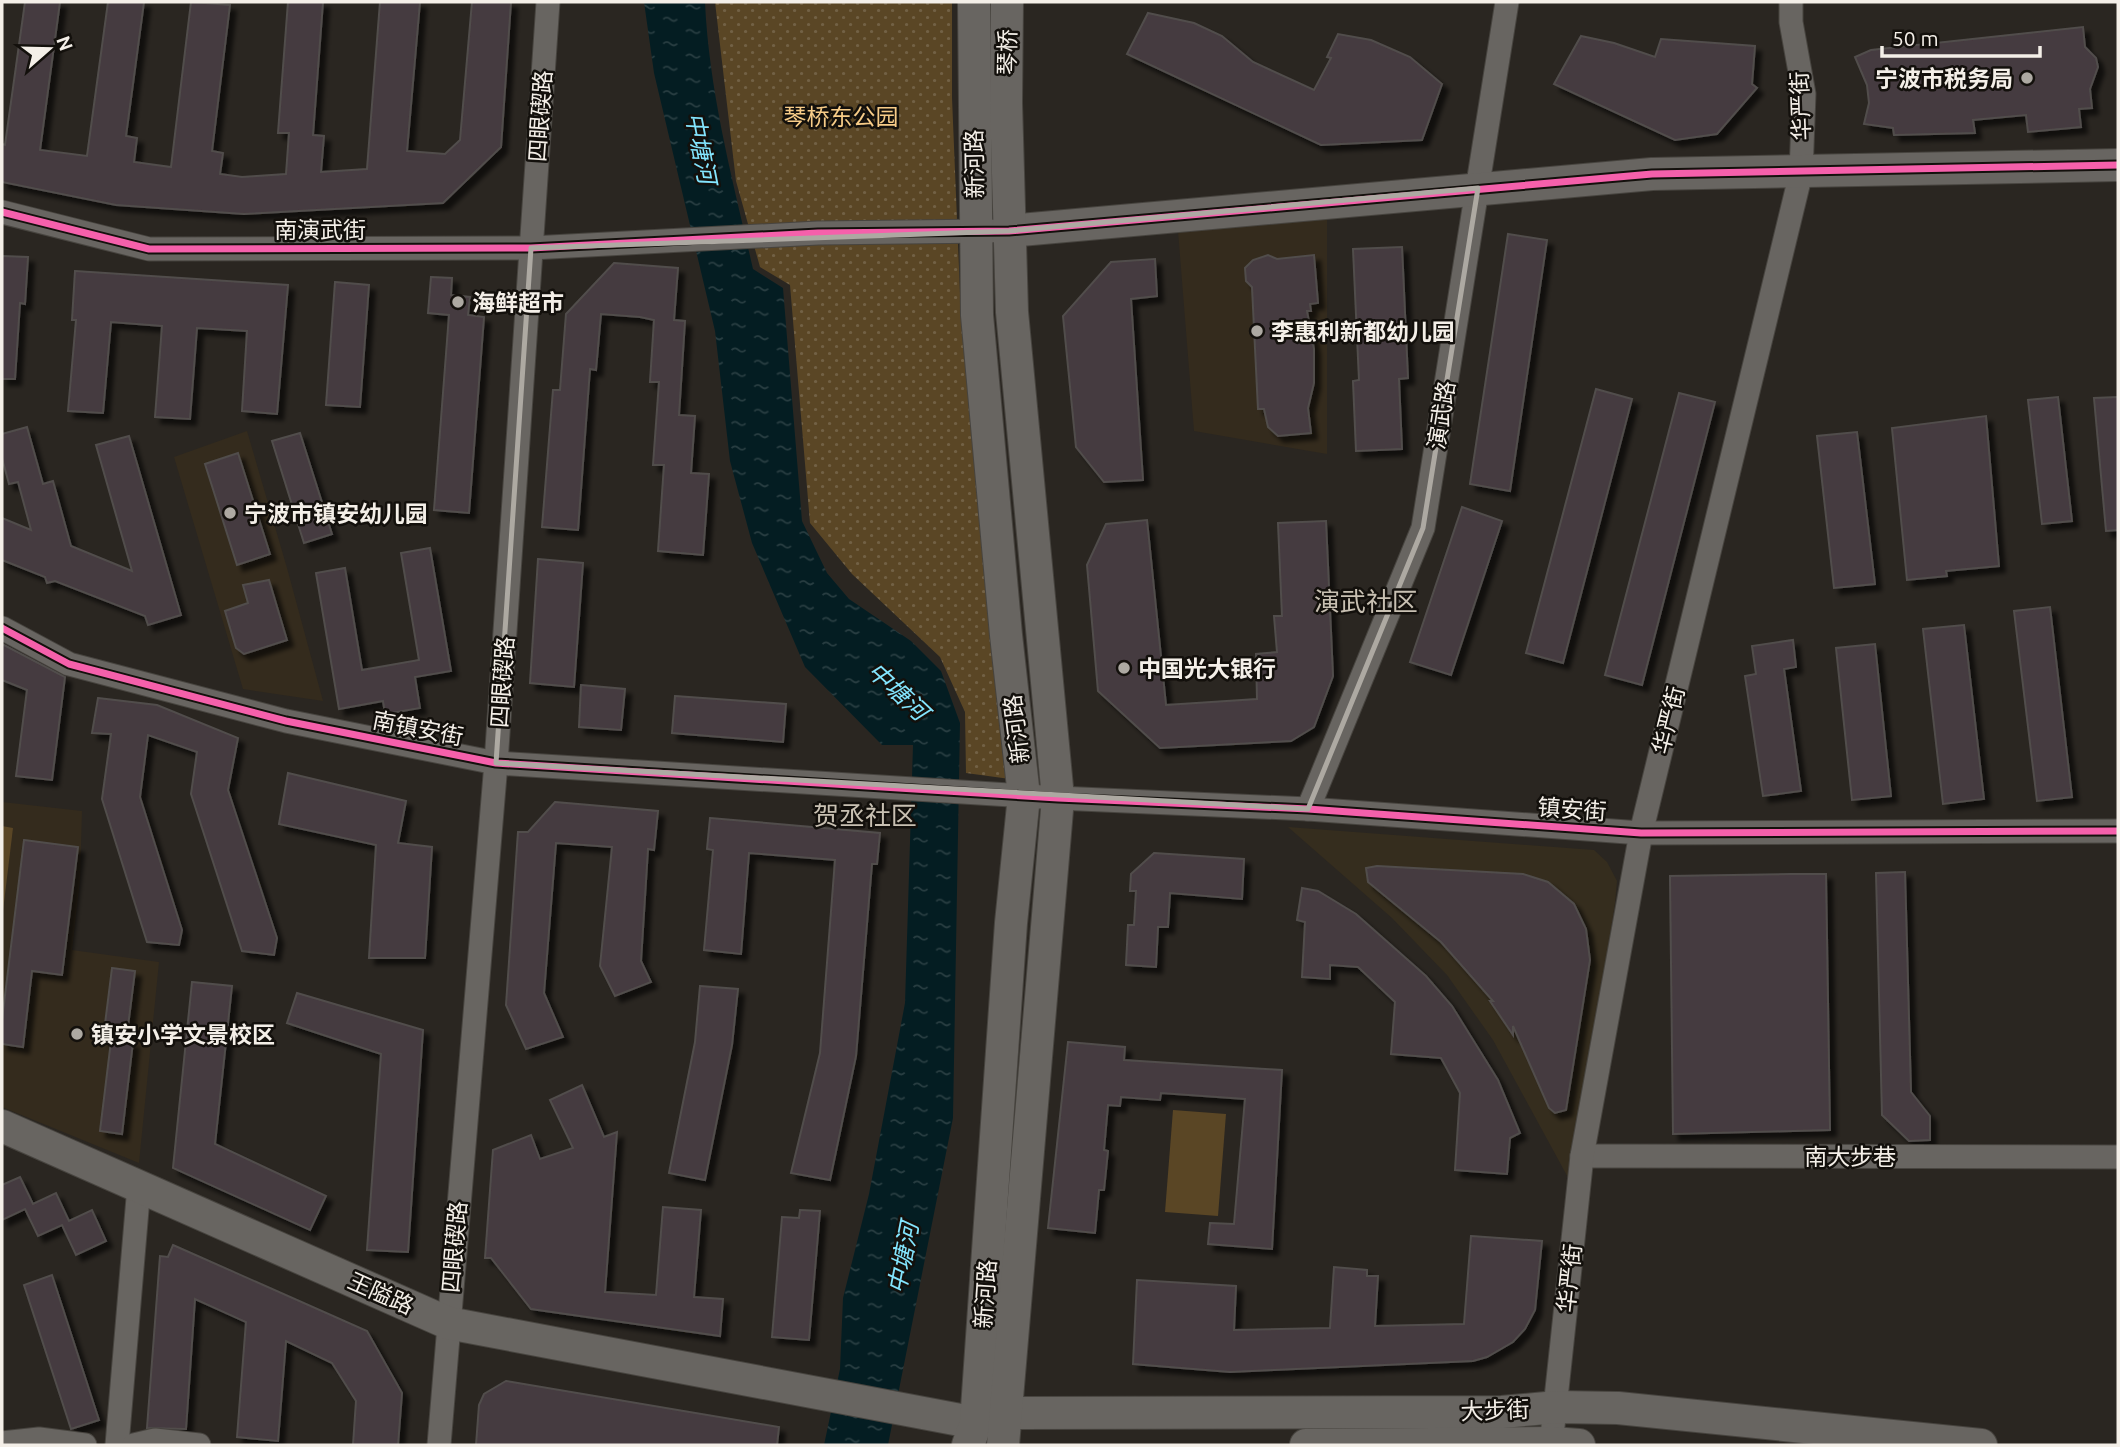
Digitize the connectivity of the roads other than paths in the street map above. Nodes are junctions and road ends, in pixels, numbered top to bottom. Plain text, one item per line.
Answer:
1 (548, 2) edge
2 (974, 2) edge
3 (1007, 2) edge
4 (1507, 2) edge
5 (1791, 2) edge
6 (973, 95) joint
7 (1006, 103) joint
8 (2118, 165) edge
9 (1801, 173) junction
10 (1478, 188) junction
11 (2, 212) edge
12 (976, 231) junction
13 (1009, 231) junction
14 (531, 248) junction
15 (2, 628) edge
16 (496, 763) junction
17 (1024, 796) junction
18 (1058, 798) junction
19 (1308, 808) junction
20 (2118, 831) edge
21 (1641, 833) junction
22 (2, 1126) edge
23 (1582, 1156) junction
24 (2118, 1157) edge
25 (139, 1186) junction
26 (448, 1323) junction
27 (1557, 1407) junction
28 (1006, 1413) junction
29 (972, 1434) edge
30 (2, 1443) edge
31 (1561, 1444) edge
32 (85, 1445) edge
33 (117, 1445) edge
34 (134, 1445) edge
35 (199, 1445) edge
36 (439, 1445) edge
37 (1001, 1445) edge
38 (1306, 1445) edge
39 (1981, 1445) edge

1 - 14 street, 四眼碶路
2 - 6 main road, 琴桥
3 - 7 main road, 琴桥
4 - 10 street, 演武路
5 - 9 street, 华严街
6 - 12 main road, 新河路
7 - 13 main road, 新河路
8 - 9 main road
9 - 10 main road
9 - 21 street, 华严街
10 - 13 main road
10 - 19 street, 演武路
11 - 14 street, 南演武街
12 - 13 street, 南演武街
12 - 14 street, 南演武街
12 - 17 main road, 新河路
13 - 18 main road, 新河路
14 - 16 street, 四眼碶路
15 - 16 street, 南镇安街
16 - 17 street, 南镇安街
16 - 26 street, 四眼碶路
17 - 18 street, 镇安街
17 - 29 main road, 新河路
18 - 19 street, 镇安街
18 - 28 main road, 新河路
19 - 21 street, 镇安街
20 - 21 street, 镇安街
21 - 23 street, 华严街
22 - 25 main road, 王隘路
23 - 24 street, 南大步巷
23 - 27 street, 华严街
25 - 26 main road, 王隘路
25 - 33 street
26 - 29 main road, 王隘路
26 - 36 street, 四眼碶路
27 - 28 main road, 大步街
27 - 31 street, 华严街
27 - 39 main road, 大步街
28 - 29 main road, 大步街
28 - 37 main road, 新河路
29 - 37 main road
30 - 32 street
31 - 38 main road, 大步街
34 - 35 street

